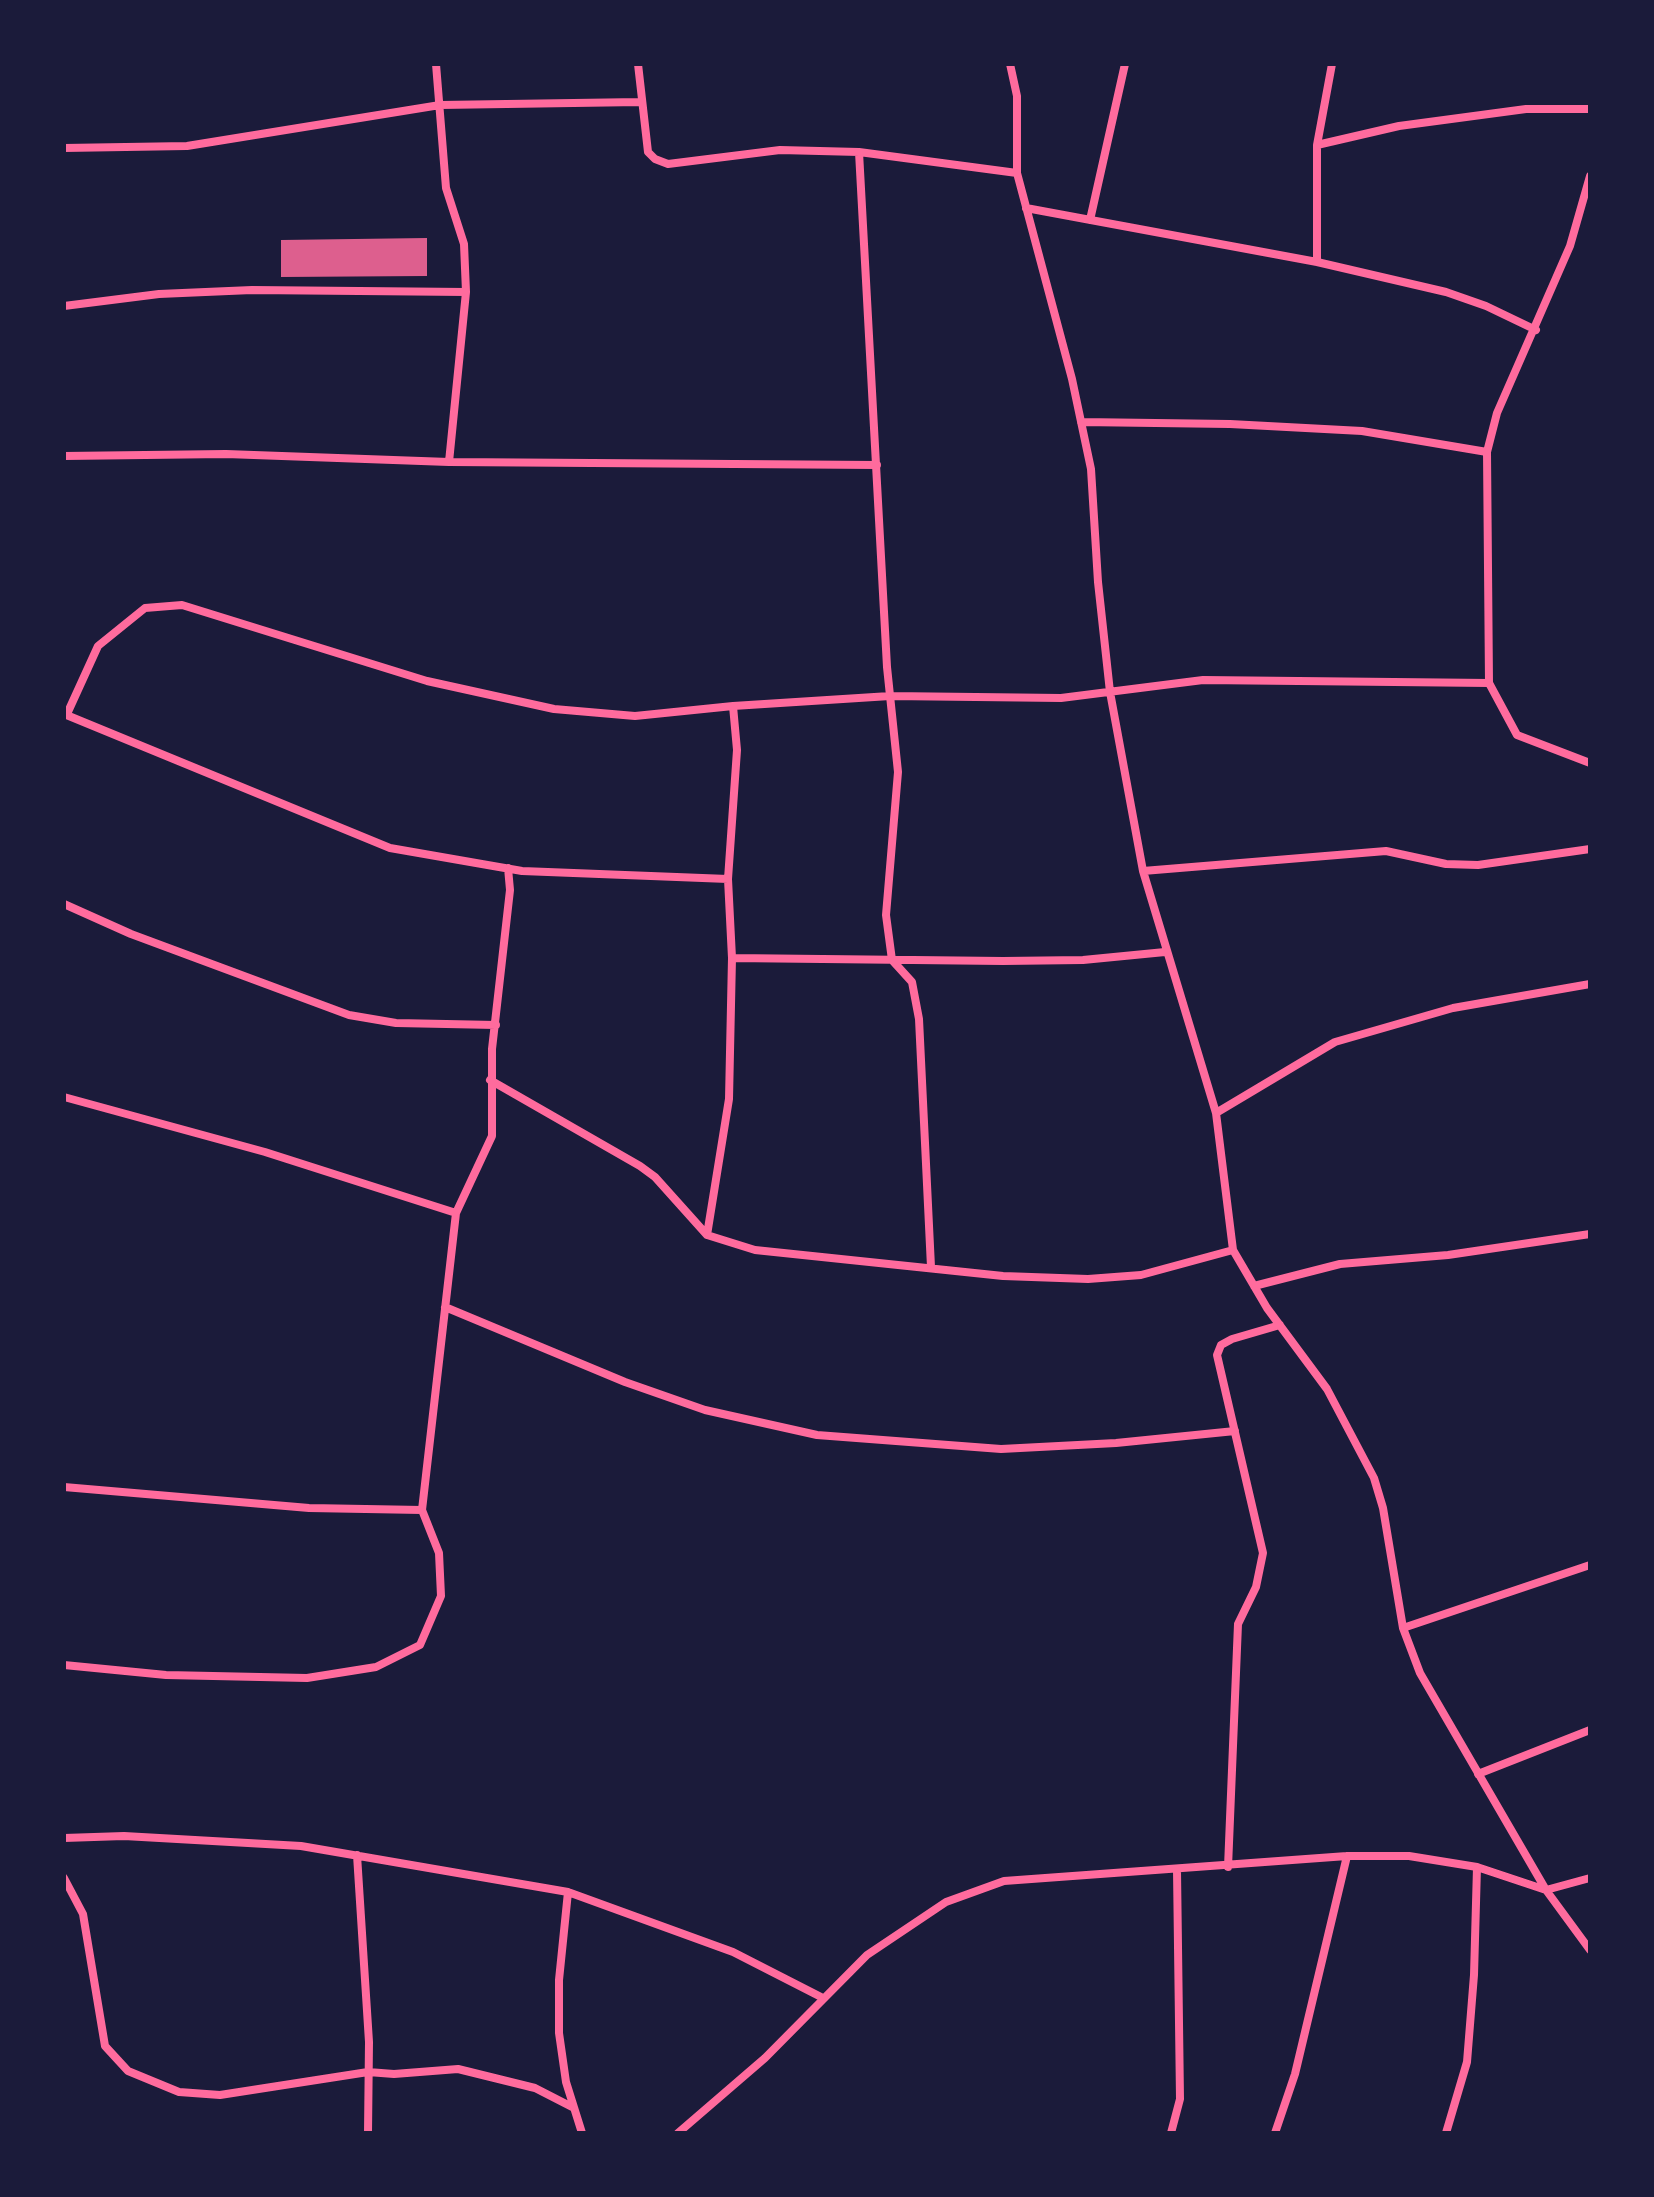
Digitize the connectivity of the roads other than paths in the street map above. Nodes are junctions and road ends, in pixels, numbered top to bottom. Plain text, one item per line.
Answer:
1 (436, 64) edge
2 (638, 64) edge
3 (1010, 64) edge
4 (1125, 64) edge
5 (1332, 64) edge
6 (640, 102) junction
7 (440, 105) junction
8 (1590, 109) edge
9 (1317, 145) junction
10 (64, 148) edge
11 (859, 152) junction
12 (1017, 173) junction
13 (1590, 176) edge
14 (1026, 208) junction
15 (1090, 220) junction
16 (1317, 262) junction
17 (466, 292) junction
18 (64, 306) edge
19 (1536, 330) junction
20 (1081, 422) junction
21 (1487, 452) junction
22 (64, 456) edge
23 (449, 462) junction
24 (877, 465) junction
25 (1489, 683) junction
26 (1110, 692) junction
27 (890, 696) junction
28 (733, 706) junction
29 (66, 714) edge
30 (1590, 763) edge
31 (1590, 849) edge
32 (508, 868) junction
33 (1143, 871) junction
34 (728, 879) junction
35 (64, 904) edge
36 (1165, 952) junction
37 (732, 958) junction
38 (892, 960) junction
39 (1590, 984) edge
40 (496, 1025) junction
41 (490, 1080) junction
42 (64, 1097) edge
43 (1216, 1113) junction
44 (456, 1213) junction
45 (1590, 1234) edge
46 (707, 1235) junction
47 (1233, 1250) junction
48 (931, 1267) junction
49 (1254, 1286) junction
50 (445, 1307) junction
51 (1280, 1325) junction
52 (1235, 1431) junction
53 (64, 1487) edge
54 (422, 1510) junction
55 (1590, 1565) edge
56 (1403, 1628) junction
57 (64, 1665) edge
58 (1590, 1730) edge
59 (1478, 1774) junction
60 (64, 1838) edge
61 (357, 1855) junction
62 (1347, 1856) junction
63 (1228, 1867) junction
64 (1477, 1867) junction
65 (1177, 1870) junction
66 (64, 1878) edge
67 (1590, 1878) edge
68 (1546, 1890) junction
69 (568, 1892) junction
70 (1589, 1946) edge
71 (823, 1998) junction
72 (368, 2072) junction
73 (574, 2108) junction
74 (368, 2133) edge
75 (582, 2133) edge
76 (678, 2133) edge
77 (1171, 2133) edge
78 (1275, 2133) edge
79 (1446, 2133) edge

1 - 7 street
2 - 6 street
3 - 12 street
4 - 15 street
5 - 9 street
6 - 7 street
6 - 11 street
7 - 10 street
7 - 17 street
8 - 9 street
9 - 16 street
11 - 12 street
11 - 24 street
12 - 14 street
13 - 19 street
14 - 15 street
14 - 20 street
15 - 16 street
16 - 19 street
17 - 18 street
17 - 23 street
19 - 21 street
20 - 21 street
20 - 26 street
21 - 25 street
22 - 23 street
23 - 24 street
24 - 27 street
25 - 26 street
25 - 30 street
26 - 27 street
26 - 33 street
27 - 28 street
27 - 38 street
28 - 29 street
28 - 34 street
29 - 32 street
31 - 33 street
32 - 34 street
32 - 40 street
33 - 36 street
34 - 37 street
35 - 40 street
36 - 38 street
36 - 43 street
37 - 38 street
37 - 46 street
38 - 48 street
39 - 43 street
40 - 41 street
41 - 44 street
41 - 46 street
42 - 44 street
43 - 47 street
44 - 50 street
45 - 49 street
46 - 48 street
47 - 48 street
47 - 49 street
49 - 51 street
50 - 52 street
50 - 54 street
51 - 52 street
51 - 56 street
52 - 63 street
53 - 54 street
54 - 57 street
55 - 56 street
56 - 59 street
58 - 59 street
59 - 68 street
60 - 61 street
61 - 69 street
61 - 72 street
62 - 63 street
62 - 64 street
62 - 78 street
63 - 65 street
64 - 68 street
64 - 79 street
65 - 71 street
65 - 77 street
66 - 72 street
67 - 68 street
68 - 70 street
69 - 71 street
69 - 73 street
71 - 76 street
72 - 73 street
72 - 74 street
73 - 75 street

